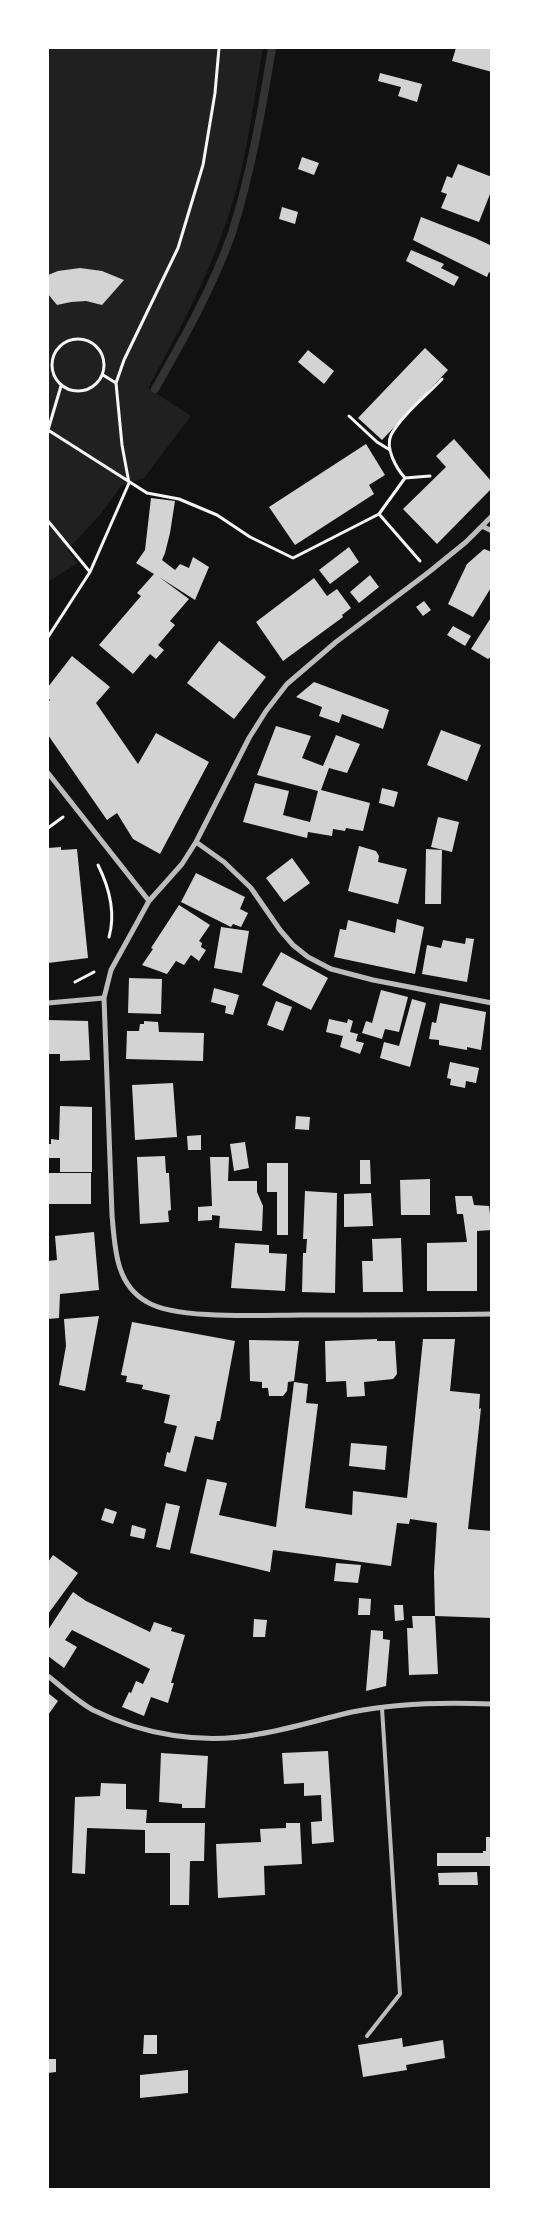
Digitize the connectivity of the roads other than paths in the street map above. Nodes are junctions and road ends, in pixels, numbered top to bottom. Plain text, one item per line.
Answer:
1 (492, 516) edge
2 (482, 526) junction
3 (492, 531) edge
4 (48, 773) edge
5 (196, 842) junction
6 (149, 900) junction
7 (104, 998) junction
8 (48, 1003) edge
9 (492, 1003) edge
10 (492, 1314) edge
11 (48, 1676) edge
12 (492, 1704) edge
13 (382, 1708) junction
14 (367, 2036) dead end

1 - 2 street
2 - 3 street
2 - 5 street
4 - 6 street
5 - 6 street
5 - 9 street
6 - 7 street
7 - 8 street
7 - 10 street
11 - 13 street
12 - 13 street
13 - 14 lane

